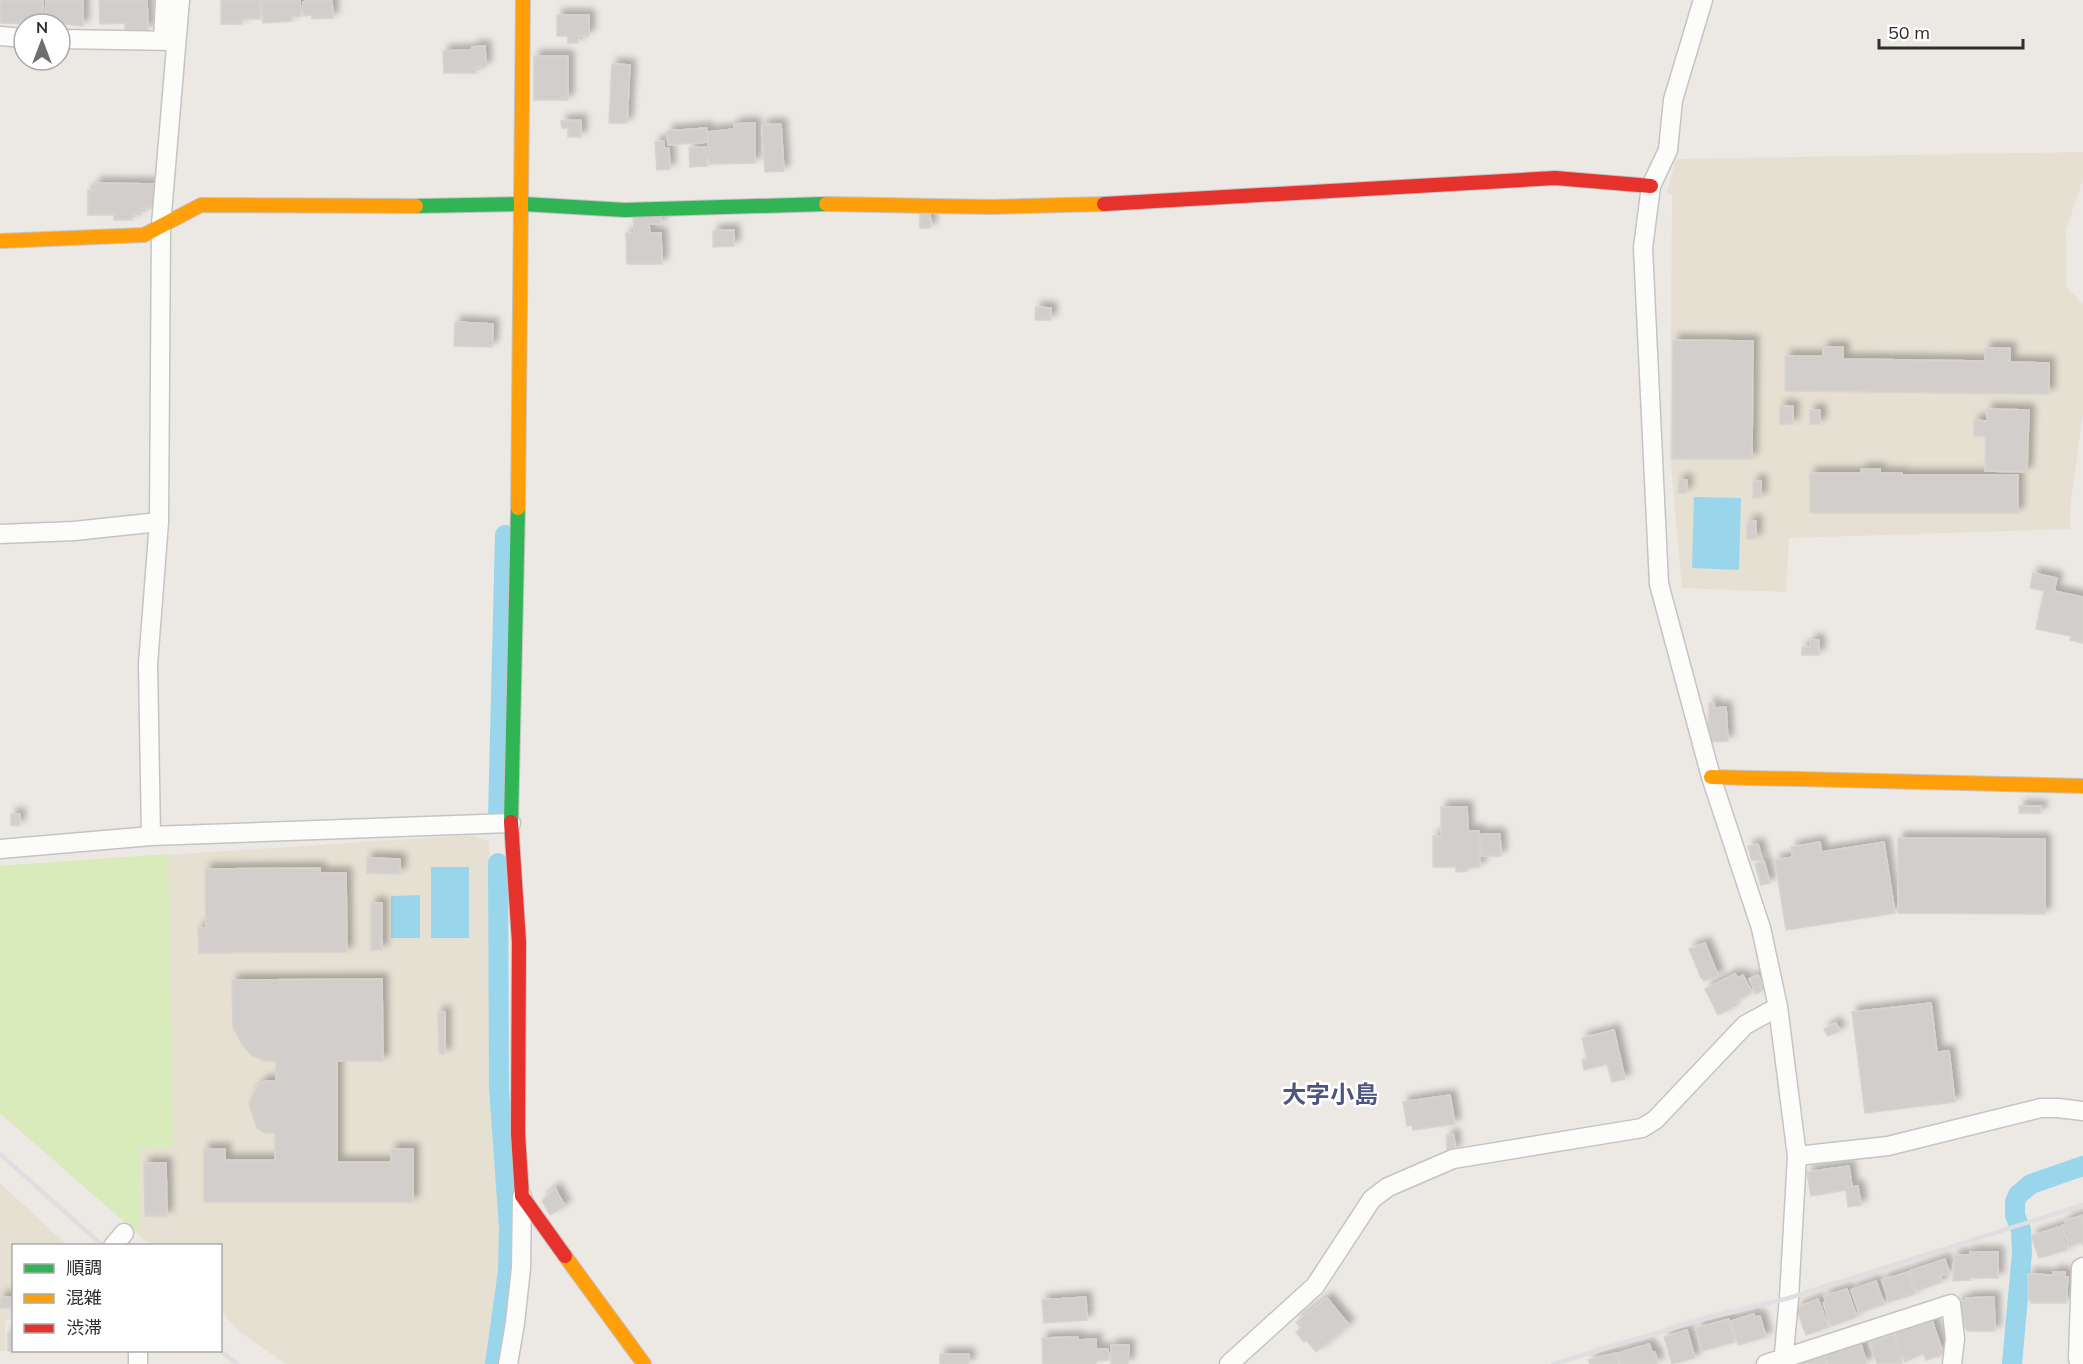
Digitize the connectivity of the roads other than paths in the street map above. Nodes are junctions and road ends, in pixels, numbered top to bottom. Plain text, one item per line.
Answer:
1 (165, 0) edge
2 (180, 0) edge
3 (523, 0) edge
4 (1703, 0) edge
5 (72, 39) edge
6 (169, 40) junction
7 (1651, 186) junction
8 (521, 204) junction
9 (161, 225) junction
10 (0, 241) edge
11 (159, 522) junction
12 (0, 534) edge
13 (1711, 777) junction
14 (2083, 786) edge
15 (511, 823) junction
16 (151, 836) junction
17 (0, 849) edge
18 (1778, 1007) junction
19 (2083, 1112) edge
20 (1797, 1156) junction
21 (522, 1196) junction
22 (2083, 1267) edge
23 (2083, 1359) edge
24 (1783, 1362) edge
25 (508, 1364) edge
26 (644, 1364) edge
27 (1229, 1364) edge
28 (1766, 1364) edge
29 (1952, 1364) edge

1 - 6 street
2 - 6 street
3 - 8 street
4 - 7 street
5 - 6 street
6 - 9 street
7 - 8 street
7 - 13 street
8 - 9 street
8 - 15 street
9 - 10 street
9 - 11 street
11 - 12 street
11 - 16 street
13 - 14 street
13 - 18 street
15 - 16 street
15 - 21 street
16 - 17 street
18 - 20 street
18 - 27 street
19 - 20 street
20 - 24 street
21 - 25 street
21 - 26 street
22 - 23 street
24 - 28 street
24 - 29 street

